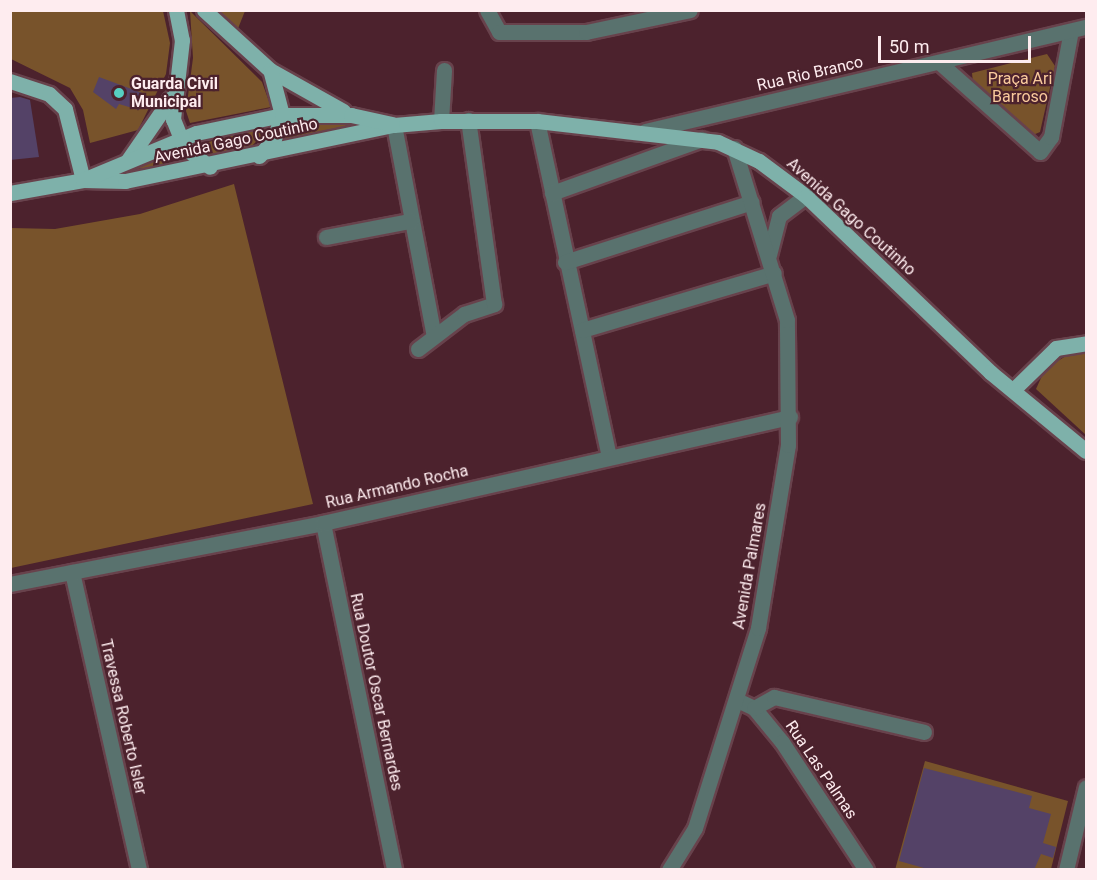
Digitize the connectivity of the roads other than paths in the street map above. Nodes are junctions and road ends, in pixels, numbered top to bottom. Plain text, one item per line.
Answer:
1 (176, 10) edge
2 (204, 10) edge
3 (487, 10) edge
4 (690, 10) edge
5 (1086, 27) edge
6 (1071, 35) junction
7 (940, 64) junction
8 (270, 70) junction
9 (444, 70) dead end
10 (10, 81) edge
11 (172, 95) junction
12 (351, 114) junction
13 (282, 116) junction
14 (468, 120) junction
15 (441, 121) junction
16 (537, 121) junction
17 (394, 125) junction
18 (645, 131) junction
19 (180, 139) junction
20 (702, 139) junction
21 (734, 148) junction
22 (258, 157) junction
23 (126, 163) junction
24 (210, 167) junction
25 (83, 180) junction
26 (10, 193) edge
27 (552, 193) junction
28 (806, 196) junction
29 (752, 202) junction
30 (410, 221) junction
31 (326, 237) dead end
32 (769, 255) junction
33 (565, 262) junction
34 (774, 273) junction
35 (582, 330) junction
36 (434, 336) junction
37 (1086, 343) edge
38 (418, 349) dead end
39 (1013, 390) junction
40 (790, 417) junction
41 (1086, 451) edge
42 (609, 456) junction
43 (323, 523) junction
44 (72, 572) junction
45 (10, 584) edge
46 (737, 700) junction
47 (754, 708) junction
48 (924, 732) dead end
49 (1086, 787) edge
50 (139, 870) edge
51 (394, 870) edge
52 (669, 870) edge
53 (866, 870) edge
54 (1066, 870) edge

1 - 11 main road
2 - 8 main road
3 - 4 street
5 - 6 street, Rua Rio Branco
6 - 7 street, Rua Rio Branco
6 - 7 street
7 - 18 street, Rua Rio Branco
8 - 12 main road
8 - 13 main road
9 - 15 street
10 - 25 main road
11 - 19 main road
11 - 23 main road
12 - 13 main road, Avenida Gago Coutinho
12 - 17 main road, Avenida Gago Coutinho
13 - 19 main road, Avenida Gago Coutinho
13 - 22 main road
14 - 15 main road, Avenida Gago Coutinho
14 - 16 main road, Avenida Gago Coutinho
14 - 36 street
15 - 17 main road, Avenida Gago Coutinho
16 - 18 main road, Avenida Gago Coutinho
16 - 27 street
17 - 22 main road, Avenida Gago Coutinho
17 - 30 street
18 - 20 main road, Avenida Gago Coutinho
19 - 23 main road, Avenida Gago Coutinho
19 - 24 main road
20 - 21 main road, Avenida Gago Coutinho
20 - 27 street
21 - 28 main road, Avenida Gago Coutinho
21 - 29 street, Avenida Palmares
22 - 24 main road, Avenida Gago Coutinho
23 - 25 main road, Avenida Gago Coutinho
24 - 25 main road, Avenida Gago Coutinho
25 - 26 main road
27 - 33 street
28 - 32 street, Avenida Palmares
28 - 39 main road, Avenida Gago Coutinho
29 - 32 street, Avenida Palmares
29 - 33 street
30 - 31 street
30 - 36 street
32 - 34 street, Avenida Palmares
33 - 35 street
34 - 35 street
34 - 40 street, Avenida Palmares
35 - 42 street
36 - 38 street
37 - 39 main road
39 - 41 main road, Avenida Gago Coutinho
40 - 42 street, Rua Armando Rocha
40 - 46 street, Avenida Palmares
42 - 43 street, Rua Armando Rocha
43 - 44 street, Rua Armando Rocha
43 - 51 street, Rua Doutor Oscar Bernardes
44 - 45 street, Rua Armando Rocha
44 - 50 street, Travessa Roberto Isler
46 - 47 street
46 - 52 street, Avenida Palmares
47 - 48 street
47 - 53 street, Rua Las Palmas
49 - 54 street

